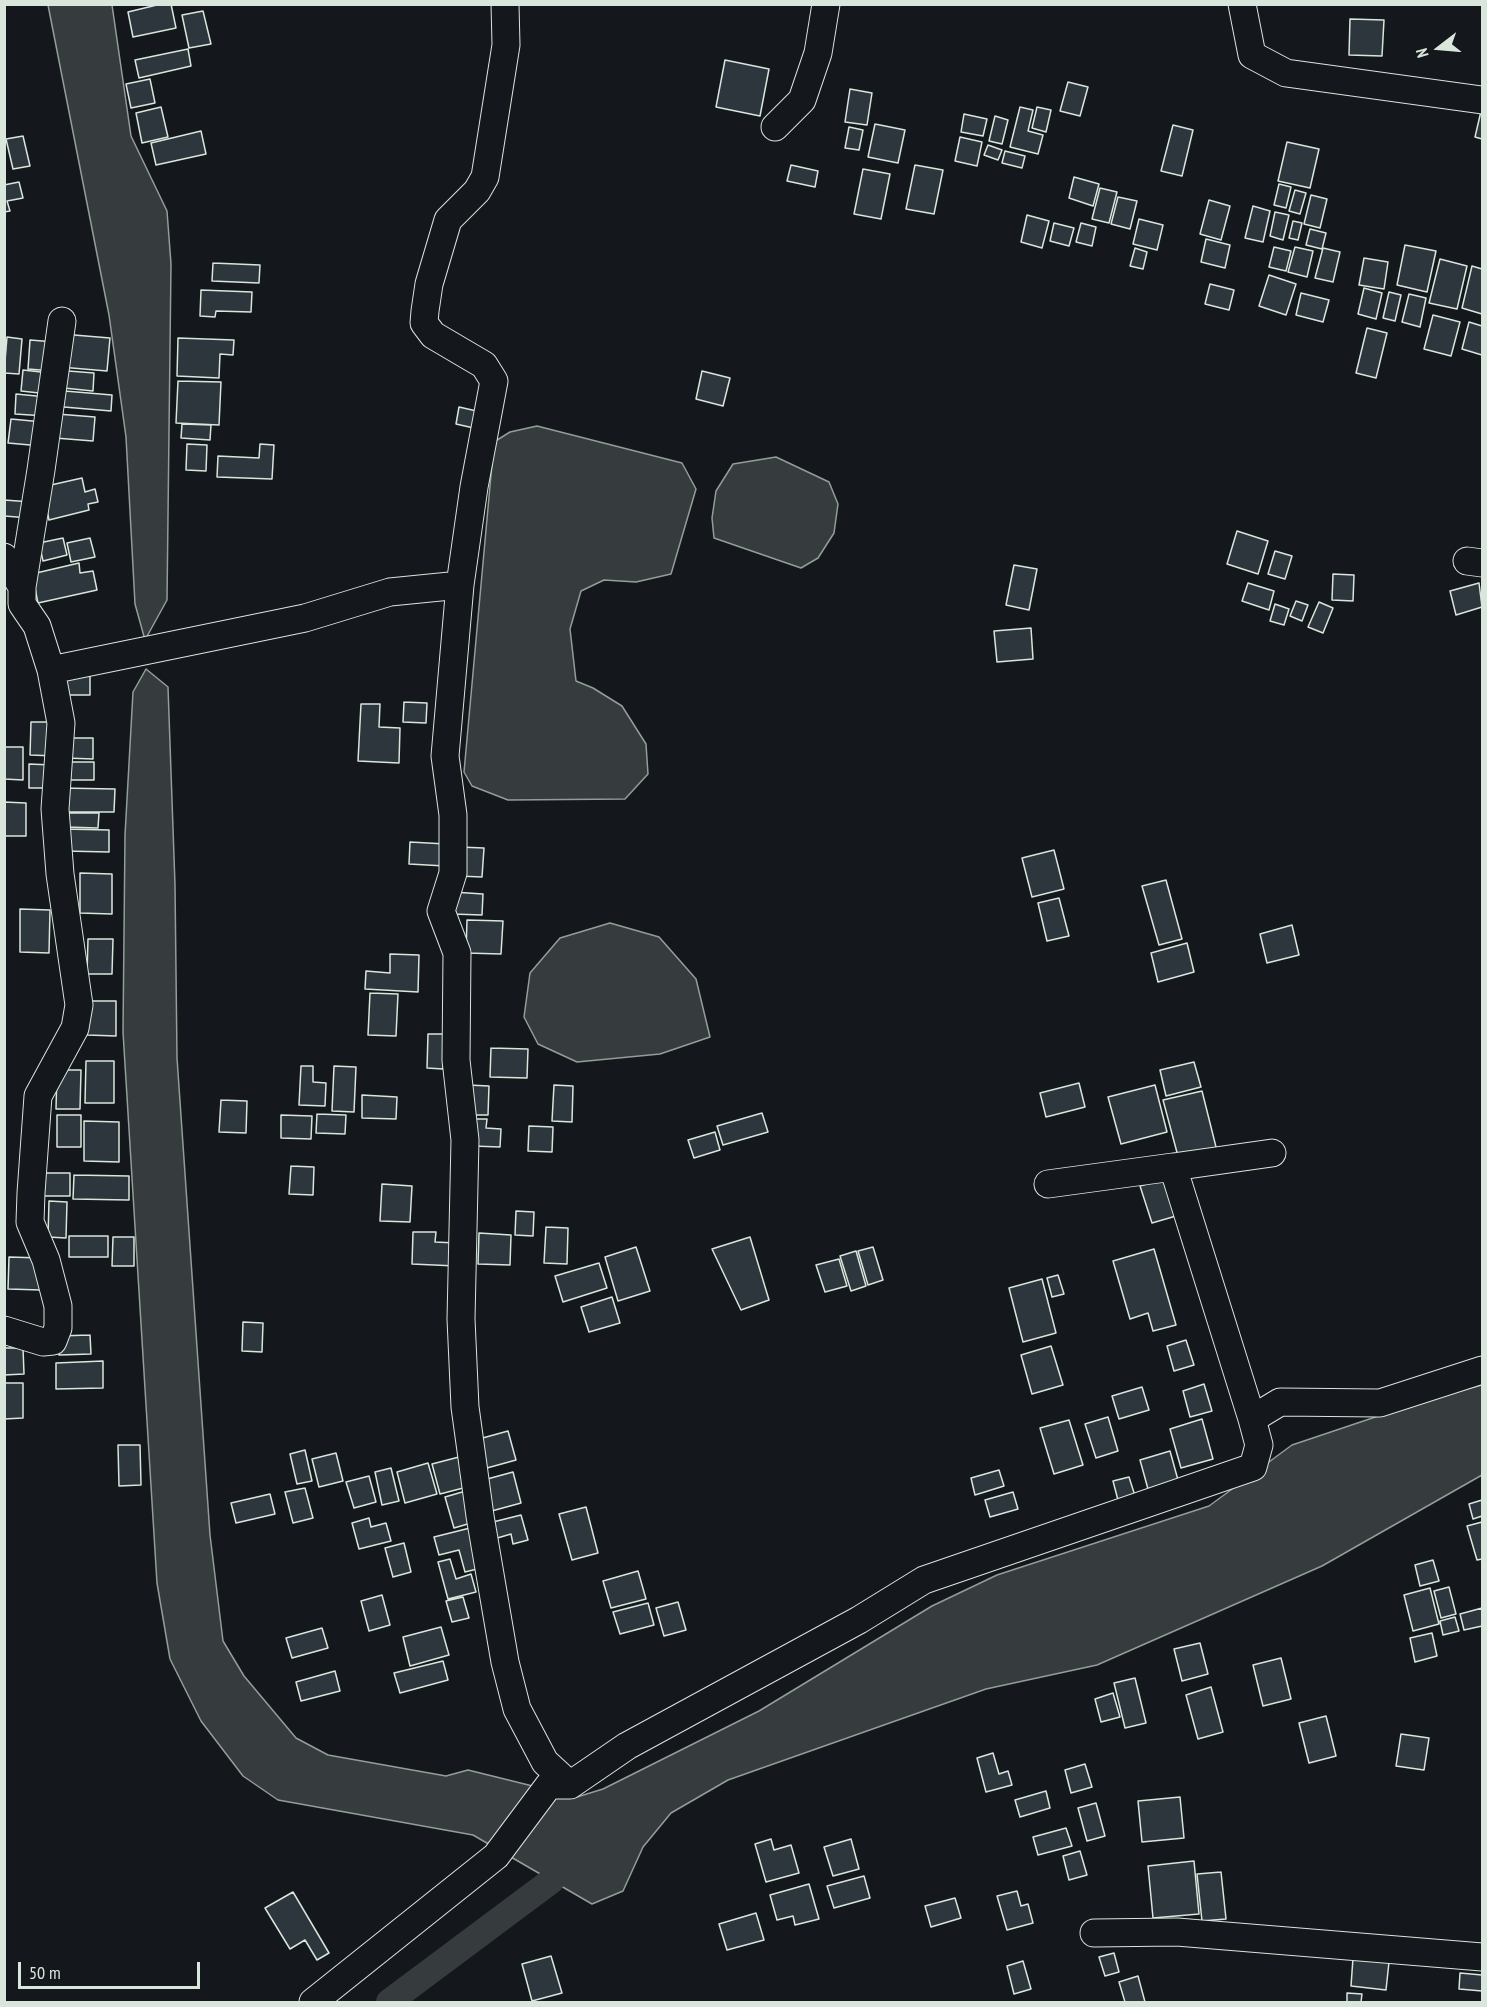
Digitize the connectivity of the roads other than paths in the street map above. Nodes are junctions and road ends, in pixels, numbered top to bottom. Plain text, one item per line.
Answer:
1 (505, 4) edge
2 (826, 4) edge
3 (1242, 4) edge
4 (1482, 100) edge
5 (775, 127) dead end
6 (62, 321) dead end
7 (4, 557) edge
8 (460, 585) junction
9 (22, 587) junction
10 (51, 670) junction
11 (1272, 1153) dead end
12 (1173, 1167) junction
13 (1048, 1184) dead end
14 (4, 1330) edge
15 (1482, 1370) edge
16 (1252, 1419) junction
17 (560, 1785) junction
18 (1094, 1933) dead end
19 (1482, 1958) edge
20 (313, 2002) edge

1 - 8 street
2 - 5 street
3 - 4 street
6 - 9 street
7 - 9 street
8 - 10 street
8 - 17 street
9 - 10 street
10 - 14 street
11 - 12 street
12 - 13 street
12 - 16 street
15 - 16 street
16 - 17 street
17 - 20 street
18 - 19 street

